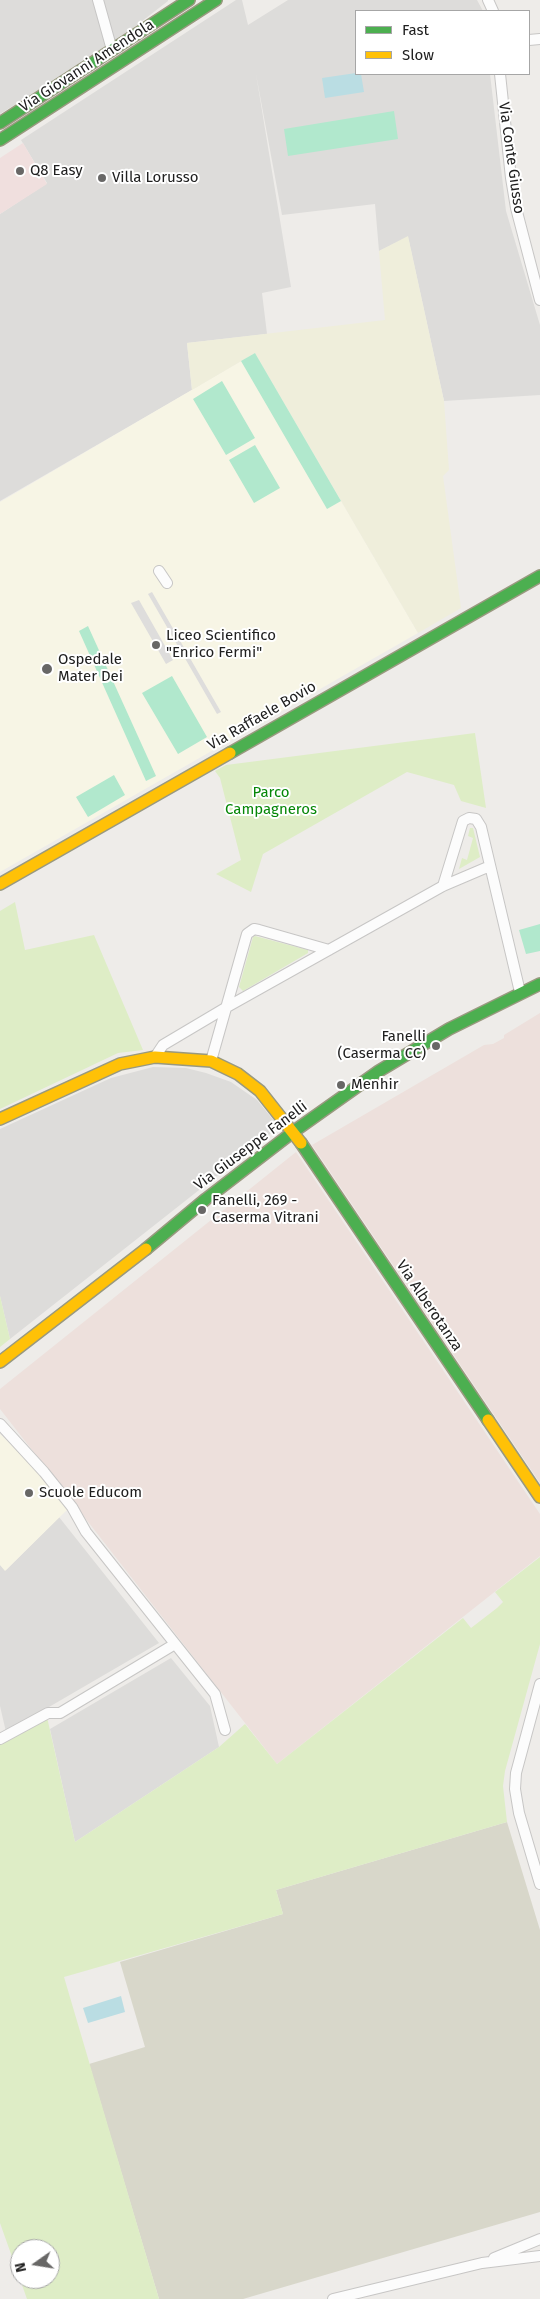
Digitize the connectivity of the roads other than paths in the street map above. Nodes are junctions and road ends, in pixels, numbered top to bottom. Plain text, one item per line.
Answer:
1 (98, 0) edge
2 (189, 0) edge
3 (216, 0) edge
4 (112, 50) junction
5 (500, 75) edge
6 (0, 124) edge
7 (0, 140) edge
8 (540, 300) edge
9 (160, 571) dead end
10 (540, 576) edge
11 (167, 583) dead end
12 (451, 860) junction
13 (490, 866) junction
14 (462, 878) junction
15 (0, 884) edge
16 (443, 886) junction
17 (329, 950) junction
18 (540, 984) edge
19 (520, 992) junction
20 (227, 1007) junction
21 (155, 1058) junction
22 (211, 1061) junction
23 (0, 1119) edge
24 (293, 1132) junction
25 (0, 1362) edge
26 (0, 1424) edge
27 (540, 1497) edge
28 (175, 1644) junction
29 (540, 1684) edge
30 (226, 1730) dead end
31 (0, 1739) edge
32 (540, 1884) edge
33 (540, 2239) edge
34 (540, 2243) edge
35 (540, 2256) edge
36 (482, 2263) junction
37 (334, 2299) edge

1 - 4 street
2 - 4 street, Via Giovanni Amendola
3 - 7 street, Via Giovanni Amendola
4 - 6 street, Via Giovanni Amendola
5 - 8 street, Via Conte Giusso
9 - 11 street
10 - 15 street, Via Raffaele Bovio
12 - 13 street
12 - 14 street
12 - 16 street
13 - 14 street
13 - 19 street
14 - 16 street
16 - 17 street
17 - 20 street
17 - 20 street
18 - 19 street, Via Giuseppe Fanelli
19 - 24 street, Via Giuseppe Fanelli
20 - 21 street
20 - 22 street
21 - 22 street
21 - 23 street
22 - 24 street, Via Alberotanza
24 - 25 street, Via Giuseppe Fanelli
24 - 27 street, Via Alberotanza
26 - 28 street
28 - 30 street
28 - 31 street
29 - 32 street
33 - 36 street
34 - 36 street
35 - 36 street
36 - 37 street

